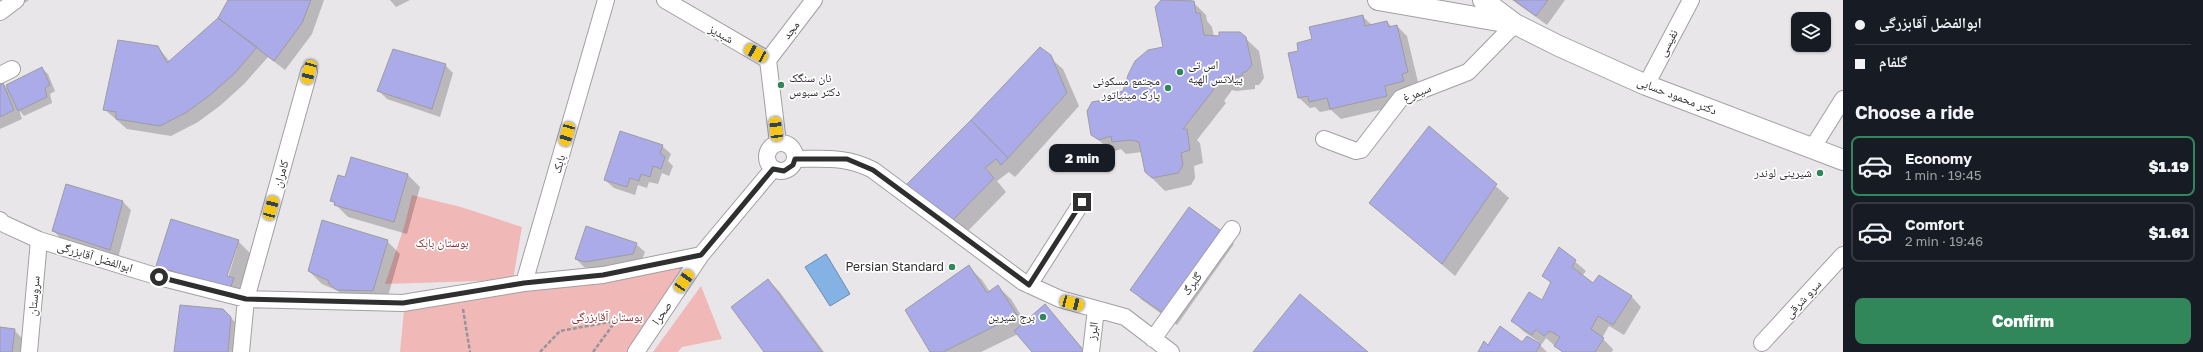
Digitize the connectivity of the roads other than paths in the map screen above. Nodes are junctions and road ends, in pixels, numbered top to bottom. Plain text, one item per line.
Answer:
1 (16, 0) edge
2 (606, 0) edge
3 (665, 0) edge
4 (814, 0) edge
5 (1384, 0) edge
6 (1483, 0) edge
7 (1691, 0) edge
8 (0, 12) edge
9 (1515, 24) junction
10 (768, 60) junction
11 (309, 72) dead end
12 (1646, 85) junction
13 (1843, 99) edge
14 (1324, 139) dead end
15 (778, 143) junction
16 (1813, 147) junction
17 (795, 159) junction
18 (1843, 160) edge
19 (773, 169) junction
20 (1082, 202) dead end
21 (0, 220) edge
22 (1232, 229) dead end
23 (39, 240) junction
24 (701, 255) junction
25 (1843, 255) edge
26 (524, 283) junction
27 (1029, 285) junction
28 (246, 299) junction
29 (1096, 309) junction
30 (1153, 339) junction
31 (1762, 343) dead end
32 (29, 352) edge
33 (241, 352) edge
34 (636, 352) edge
35 (1091, 352) edge
36 (1171, 352) edge

1 - 8 street
2 - 26 street, بابک
3 - 10 street, شبدیز
4 - 10 street, مجد
5 - 9 street
6 - 9 street
7 - 12 street, نفیسی
9 - 12 street, دکتر محمود حسابی
9 - 14 street, سیمرغ
10 - 15 street
11 - 28 street, کامران
12 - 16 street, دکتر محمود حسابی
13 - 16 street
15 - 17 street
15 - 19 street
16 - 18 street, دکتر محمود حسابی
17 - 19 street
17 - 27 street
19 - 24 street
20 - 27 street
21 - 23 street, ابوالفضل آقابزرگی
22 - 30 street, گلبرگ
23 - 28 street, ابوالفضل آقابزرگی
23 - 32 street, سروستان
24 - 26 street, ابوالفضل آقابزرگی
24 - 34 street, صحرا
25 - 31 street, سرو شرقی
26 - 28 street, ابوالفضل آقابزرگی
27 - 29 street
28 - 33 street, کامران
29 - 30 street
29 - 35 street, البرز
30 - 36 street

